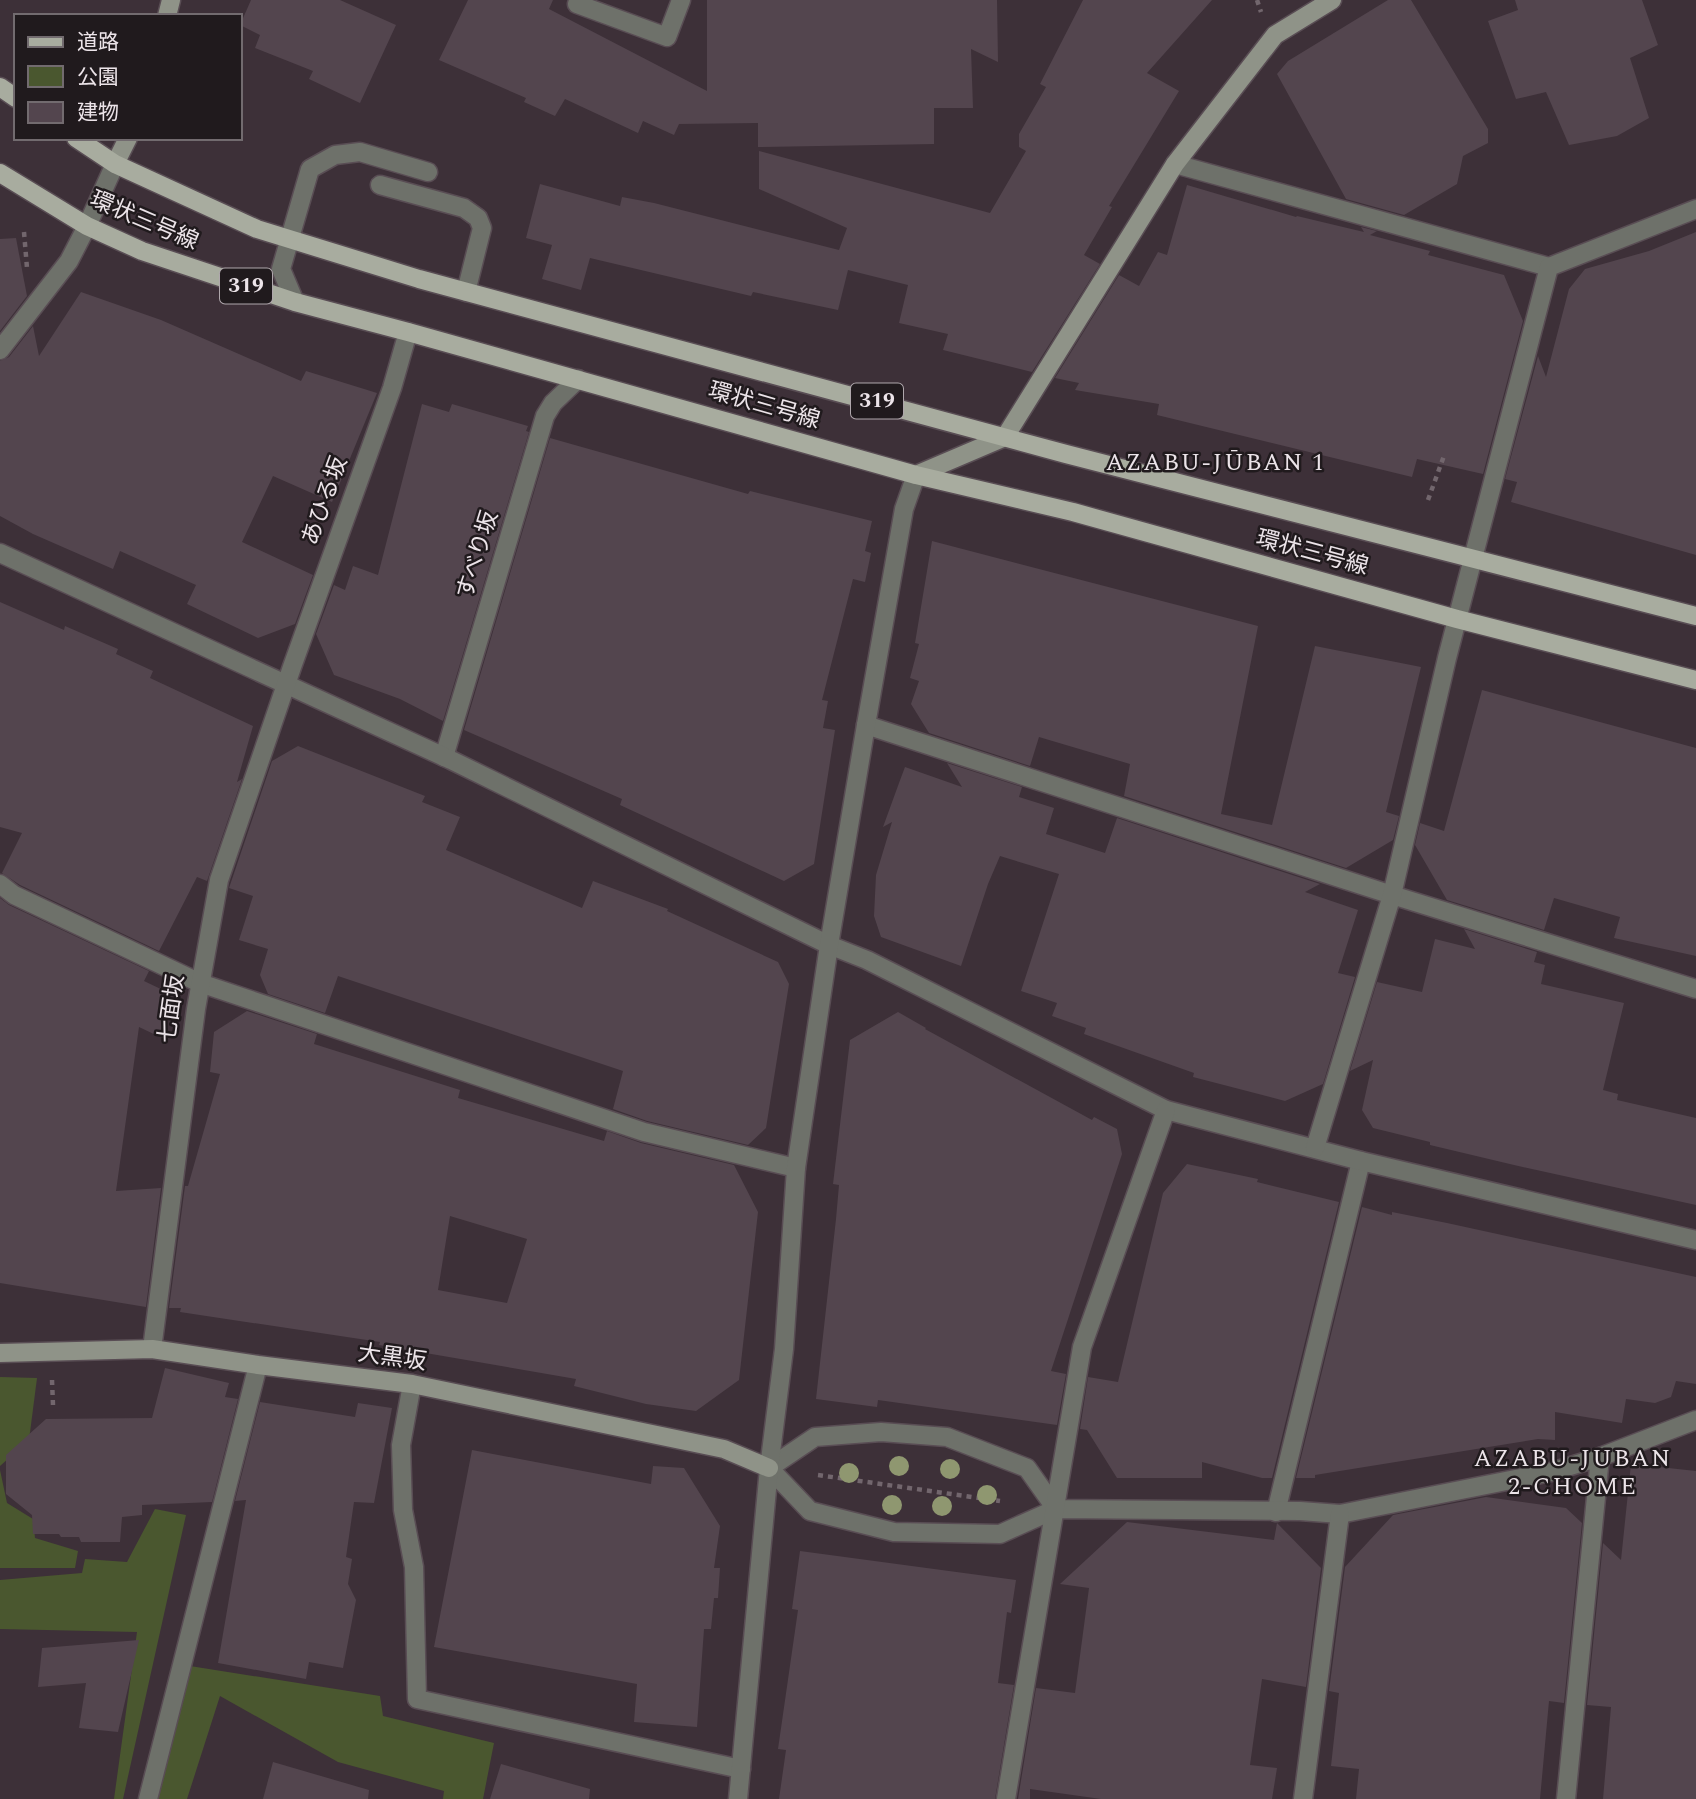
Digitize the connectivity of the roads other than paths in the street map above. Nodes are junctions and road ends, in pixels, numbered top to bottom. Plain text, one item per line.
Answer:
1 (681, 0) edge
2 (1332, 0) edge
3 (577, 4) dead end
4 (79, 140) edge
5 (127, 140) edge
6 (115, 164) junction
7 (1175, 164) junction
8 (428, 172) dead end
9 (0, 173) edge
10 (380, 185) dead end
11 (1696, 209) edge
12 (87, 226) junction
13 (291, 240) junction
14 (1549, 267) junction
15 (466, 292) junction
16 (295, 302) junction
17 (408, 331) junction
18 (0, 350) edge
19 (578, 379) junction
20 (1004, 438) junction
21 (916, 475) junction
22 (0, 553) edge
23 (1472, 559) junction
24 (1696, 616) edge
25 (1457, 619) junction
26 (1696, 680) edge
27 (286, 686) junction
28 (866, 725) junction
29 (444, 757) junction
30 (0, 884) edge
31 (1392, 895) junction
32 (829, 945) junction
33 (200, 983) junction
34 (1696, 989) edge
35 (1166, 1110) junction
36 (1315, 1148) junction
37 (1361, 1161) junction
38 (796, 1168) junction
39 (1696, 1240) edge
40 (152, 1349) junction
41 (0, 1353) edge
42 (258, 1365) junction
43 (412, 1384) junction
44 (1696, 1420) edge
45 (1600, 1457) junction
46 (769, 1468) junction
47 (1056, 1509) junction
48 (1276, 1512) junction
49 (1340, 1514) junction
50 (741, 1769) junction
51 (148, 1799) edge
52 (738, 1799) edge
53 (1006, 1799) edge
54 (1303, 1799) edge
55 (1566, 1799) edge

1 - 3 street
2 - 7 street
4 - 6 main road, 環状三号線 / 319
5 - 6 street
6 - 12 street
6 - 13 main road, 環状三号線 / 319
7 - 14 street
7 - 20 street
8 - 13 street
9 - 12 main road, 環状三号線 / 319
10 - 15 street
11 - 14 street
12 - 16 main road, 環状三号線 / 319
12 - 18 street
13 - 15 main road, 環状三号線 / 319
13 - 16 street
14 - 23 street
15 - 20 main road, 環状三号線 / 319
16 - 17 main road, 環状三号線 / 319
17 - 19 main road, 環状三号線 / 319
17 - 27 street, あひる坂
19 - 21 main road, 環状三号線 / 319
19 - 29 street, すべり坂
20 - 21 street
20 - 23 main road, 環状三号線 / 319
21 - 25 main road, 環状三号線 / 319
21 - 28 street
22 - 27 street
23 - 24 main road, 環状三号線 / 319
23 - 25 street
25 - 26 main road, 環状三号線 / 319
25 - 31 street
27 - 29 street
27 - 33 street, 七面坂
28 - 31 street
28 - 32 street
29 - 32 street
30 - 33 street
31 - 34 street
31 - 36 street
32 - 35 street
32 - 38 street
33 - 38 street
33 - 40 street, 七面坂
35 - 36 street
35 - 47 street
36 - 37 street
37 - 39 street
37 - 48 street
38 - 46 street
40 - 41 street, 大黒坂
40 - 42 street, 大黒坂
42 - 43 street, 大黒坂
42 - 51 street
43 - 46 street, 大黒坂
43 - 50 street
44 - 45 street
45 - 49 street
45 - 55 street
46 - 47 street
46 - 47 street
46 - 50 street
47 - 48 street
47 - 53 street
48 - 49 street
49 - 54 street
50 - 52 street

